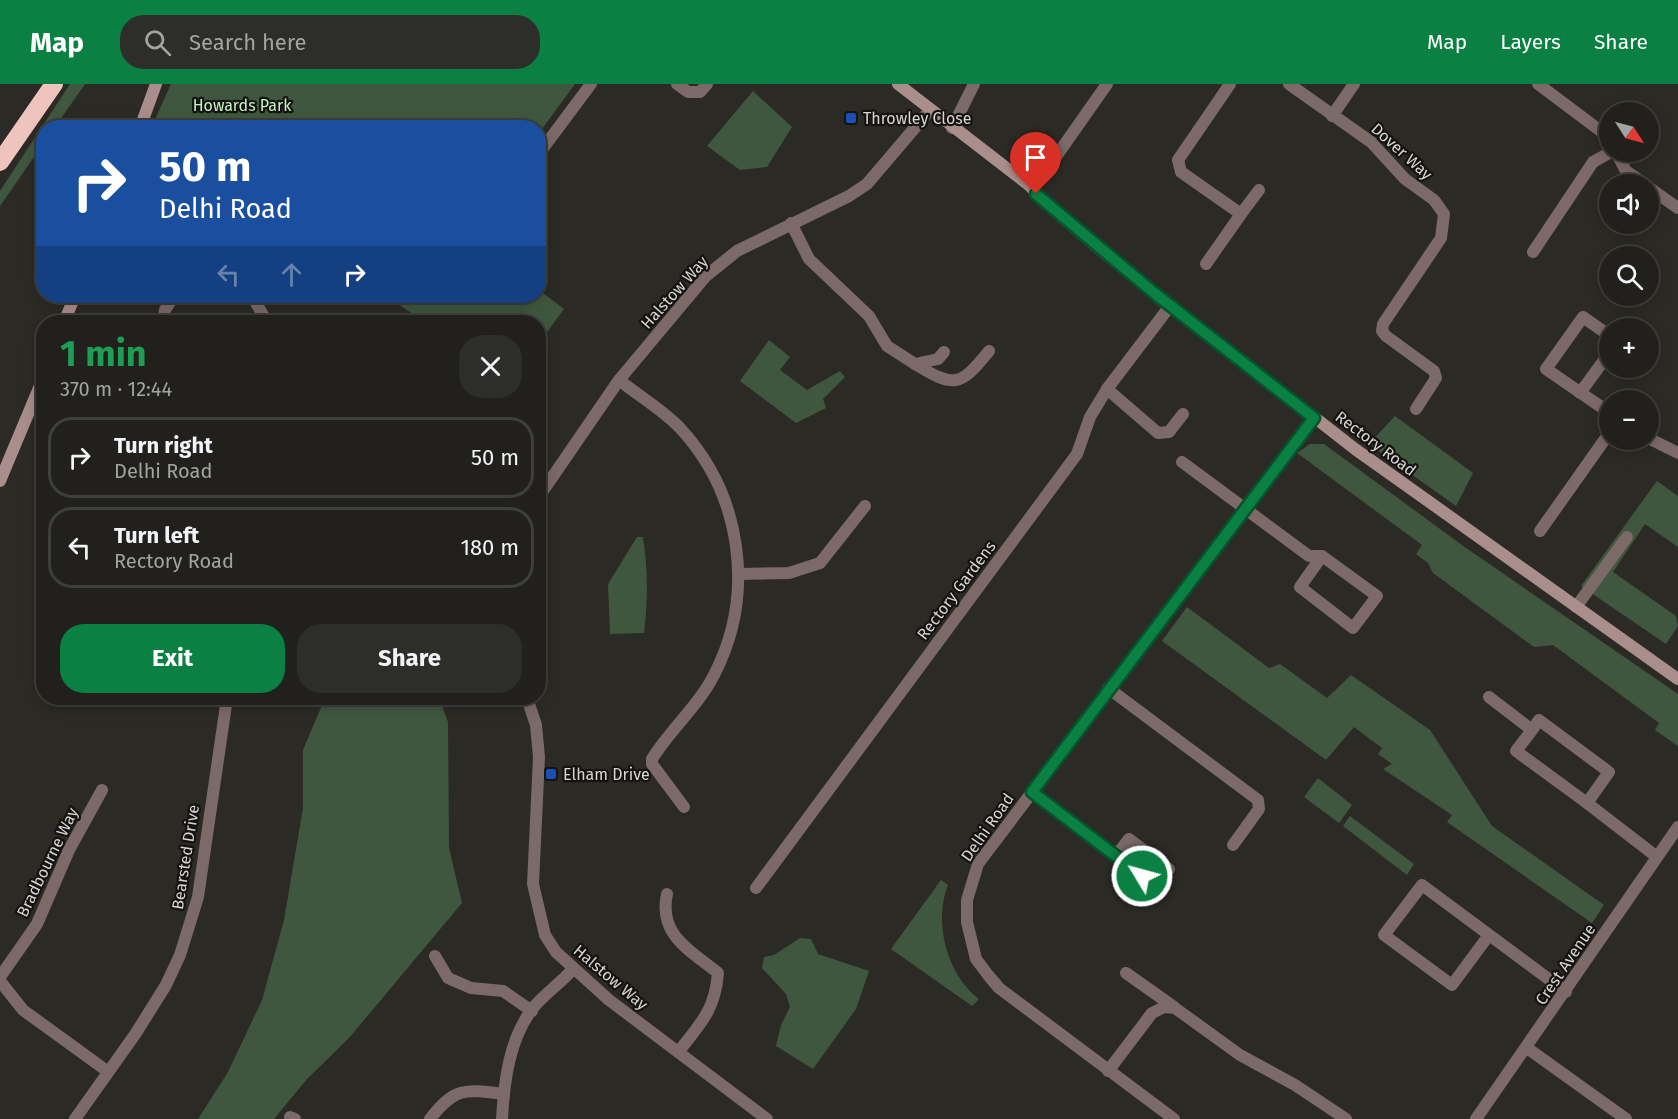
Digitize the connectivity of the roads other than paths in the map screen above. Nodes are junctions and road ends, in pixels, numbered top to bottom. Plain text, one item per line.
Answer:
1 (54, 84) edge
2 (156, 84) edge
3 (591, 84) edge
4 (677, 84) edge
5 (707, 84) edge
6 (898, 84) edge
7 (974, 84) edge
8 (1107, 84) edge
9 (1230, 84) edge
10 (1289, 84) edge
11 (1354, 84) edge
12 (1538, 84) edge
13 (930, 110) junction
14 (1332, 116) junction
15 (143, 120) edge
16 (952, 128) junction
17 (1599, 130) edge
18 (546, 143) edge
19 (1599, 159) edge
20 (0, 162) edge
21 (1621, 162) edge
22 (1630, 174) edge
23 (1030, 186) junction
24 (1259, 190) dead end
25 (1659, 195) edge
26 (1678, 208) edge
27 (1241, 214) junction
28 (791, 223) junction
29 (1533, 252) dead end
30 (1206, 264) dead end
31 (1170, 306) junction
32 (1599, 328) edge
33 (989, 351) dead end
34 (944, 352) dead end
35 (915, 364) junction
36 (1599, 367) edge
37 (619, 380) junction
38 (1107, 389) junction
39 (1580, 393) junction
40 (36, 395) edge
41 (1599, 406) edge
42 (1416, 409) dead end
43 (1184, 414) dead end
44 (1314, 418) junction
45 (1659, 444) edge
46 (1599, 448) edge
47 (1678, 453) edge
48 (1182, 462) dead end
49 (0, 482) edge
50 (546, 486) edge
51 (865, 506) dead end
52 (1248, 508) junction
53 (1540, 531) dead end
54 (1627, 537) dead end
55 (1322, 556) junction
56 (740, 574) junction
57 (1576, 607) junction
58 (1678, 679) edge
59 (1108, 688) junction
60 (1489, 697) dead end
61 (226, 705) edge
62 (529, 705) edge
63 (1532, 729) junction
64 (102, 790) dead end
65 (1032, 792) junction
66 (1587, 803) junction
67 (684, 807) dead end
68 (1678, 827) edge
69 (1233, 845) dead end
70 (1116, 856) dead end
71 (1657, 857) junction
72 (756, 888) dead end
73 (667, 894) dead end
74 (1489, 935) junction
75 (435, 956) dead end
76 (573, 969) junction
77 (1126, 973) dead end
78 (0, 977) edge
79 (0, 981) edge
80 (1566, 992) junction
81 (1175, 1008) junction
82 (532, 1011) junction
83 (1527, 1048) junction
84 (679, 1051) junction
85 (107, 1071) junction
86 (1108, 1071) junction
87 (504, 1094) junction
88 (75, 1119) edge
89 (430, 1119) edge
90 (502, 1119) edge
91 (767, 1119) edge
92 (1174, 1119) edge
93 (1346, 1119) edge
94 (1476, 1119) edge
95 (1626, 1119) edge

1 - 20 highway
2 - 15 street
3 - 18 street
4 - 5 street
6 - 13 street, Rectory Road
7 - 16 street
8 - 23 street
9 - 27 street
10 - 14 street, Dover Way
11 - 14 street
12 - 17 street
13 - 16 street, Rectory Road
13 - 28 street, Halstow Way
14 - 42 street, Dover Way
16 - 23 street, Rectory Road
19 - 29 street
21 - 22 street
23 - 31 street, Rectory Road
24 - 27 street
25 - 26 street
27 - 30 street
28 - 35 street
28 - 37 street, Halstow Way
31 - 38 street, Rectory Gardens
31 - 44 street, Rectory Road
32 - 39 street
33 - 35 street
34 - 35 street
36 - 39 street
37 - 50 street, Halstow Way
37 - 56 street
38 - 43 street
38 - 72 street, Rectory Gardens
39 - 41 street
40 - 49 street
44 - 52 street, Delhi Road
44 - 57 street, Rectory Road
45 - 47 street
46 - 53 street
48 - 52 street
51 - 56 street
52 - 55 street
52 - 59 street, Delhi Road
54 - 57 street
55 - 55 street
56 - 67 street
57 - 58 street, Rectory Road
59 - 65 street, Delhi Road
59 - 69 street
60 - 63 street
61 - 85 street, Bearsted Drive
62 - 76 street, Halstow Way
63 - 66 street
63 - 66 street
64 - 78 street, Bradbourne Way
65 - 70 street
65 - 86 street, Delhi Road
66 - 71 street
68 - 71 street, Crest Avenue
71 - 80 street, Crest Avenue
73 - 84 street
74 - 74 street
74 - 80 street
75 - 82 street
76 - 82 street
76 - 84 street, Halstow Way
77 - 81 street
79 - 85 street
80 - 83 street, Crest Avenue
81 - 86 street
81 - 93 street
82 - 87 street
83 - 94 street, Crest Avenue
83 - 95 street
84 - 91 street, Halstow Way
85 - 88 street, Bearsted Drive
86 - 92 street, Delhi Road
87 - 89 street
87 - 90 street

